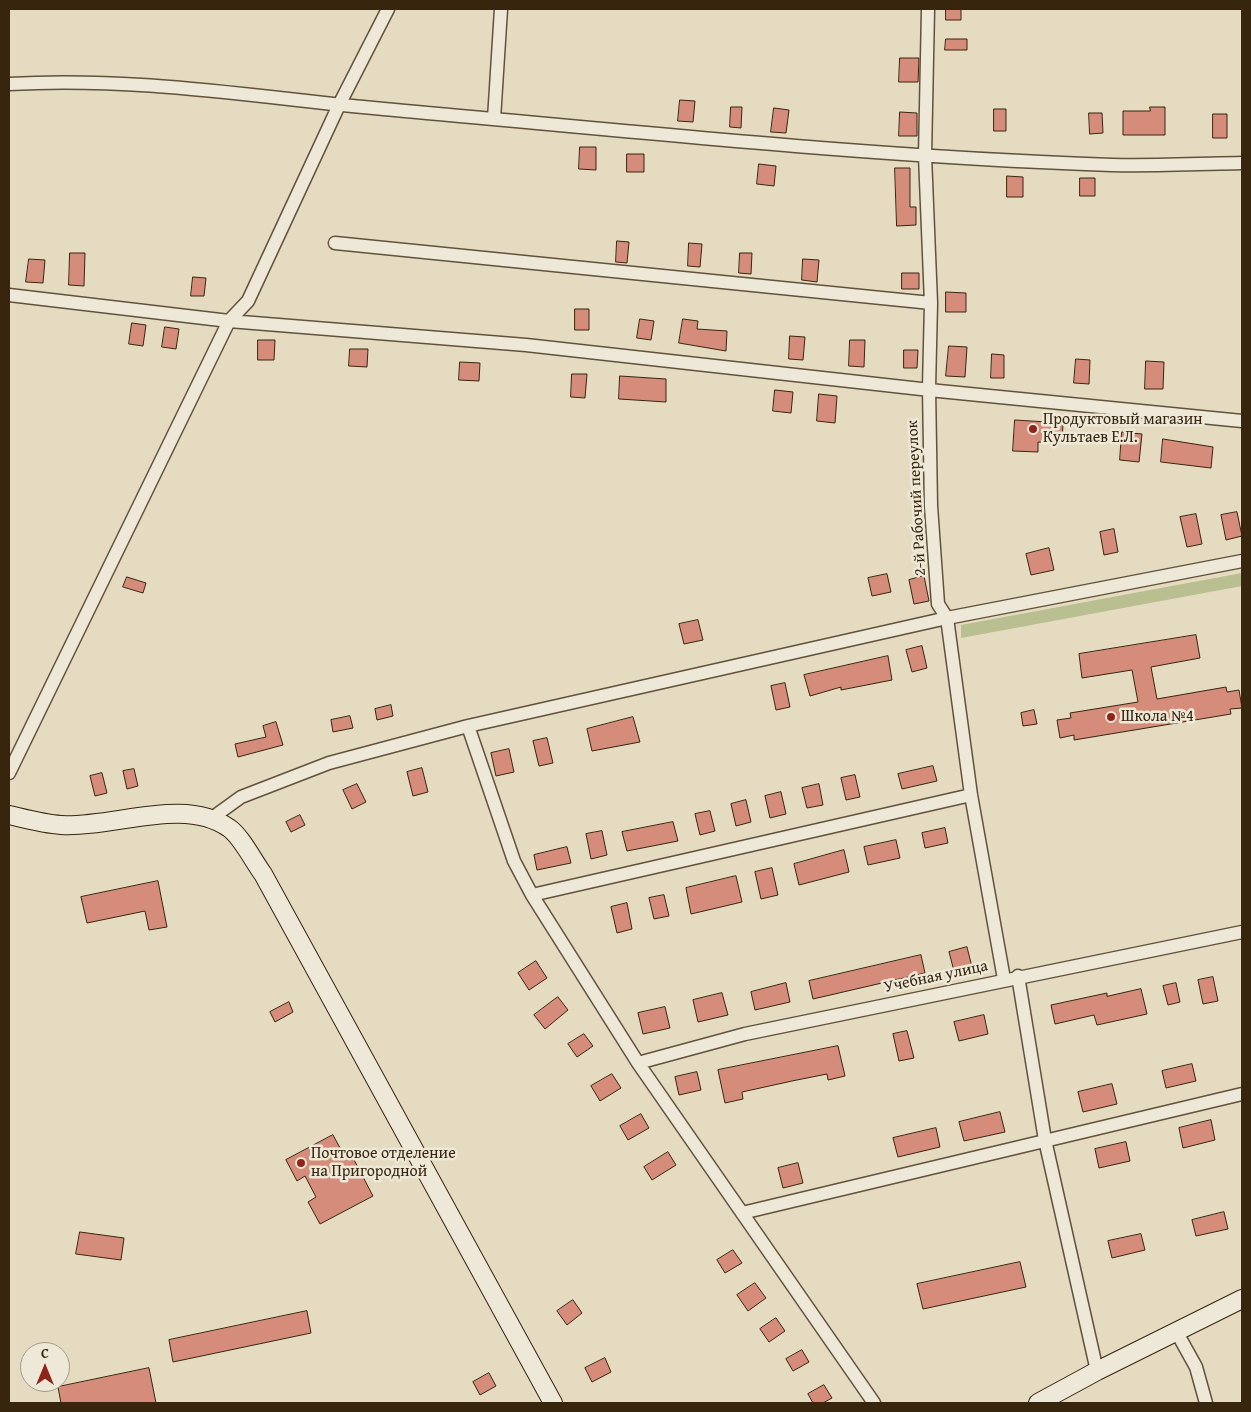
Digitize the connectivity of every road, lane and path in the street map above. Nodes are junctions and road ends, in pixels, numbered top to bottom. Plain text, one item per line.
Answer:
1 (388, 9) edge
2 (501, 9) edge
3 (928, 9) edge
4 (9, 84) edge
5 (339, 106) junction
6 (494, 119) junction
7 (925, 156) junction
8 (1242, 163) edge
9 (335, 243) dead end
10 (9, 295) edge
11 (931, 303) junction
12 (230, 321) junction
13 (929, 388) junction
14 (1242, 421) edge
15 (1242, 561) edge
16 (947, 618) junction
17 (468, 726) junction
18 (9, 773) edge
19 (971, 795) junction
20 (9, 815) edge
21 (212, 818) junction
22 (532, 895) junction
23 (1242, 932) edge
24 (1018, 976) junction
25 (1004, 979) junction
26 (638, 1063) junction
27 (1242, 1094) edge
28 (1045, 1140) junction
29 (742, 1213) junction
30 (1242, 1299) edge
31 (1176, 1331) junction
32 (1097, 1371) junction
33 (553, 1403) edge
34 (874, 1403) edge
35 (1038, 1403) edge
36 (1206, 1403) edge

1 - 5 street
2 - 6 street
3 - 7 street, 2-й Рабочий переулок
4 - 5 street
5 - 6 street
5 - 12 street
6 - 7 street
7 - 8 street
7 - 11 street, 2-й Рабочий переулок
9 - 11 street
10 - 12 street
11 - 13 street, 2-й Рабочий переулок
12 - 13 street
12 - 18 street
13 - 14 street
13 - 16 street, 2-й Рабочий переулок
15 - 16 street
16 - 17 street
16 - 19 street, 2-й Рабочий переулок
17 - 21 street
17 - 22 street
19 - 22 street
19 - 25 street, 2-й Рабочий переулок
20 - 21 street
21 - 33 street
22 - 26 street
23 - 24 street, Учебная улица
24 - 25 street, Учебная улица
24 - 28 street
25 - 26 street, Учебная улица
26 - 29 street
27 - 28 street
28 - 29 street
28 - 32 street
29 - 34 street
30 - 31 street
31 - 32 street
31 - 36 street
32 - 35 street

